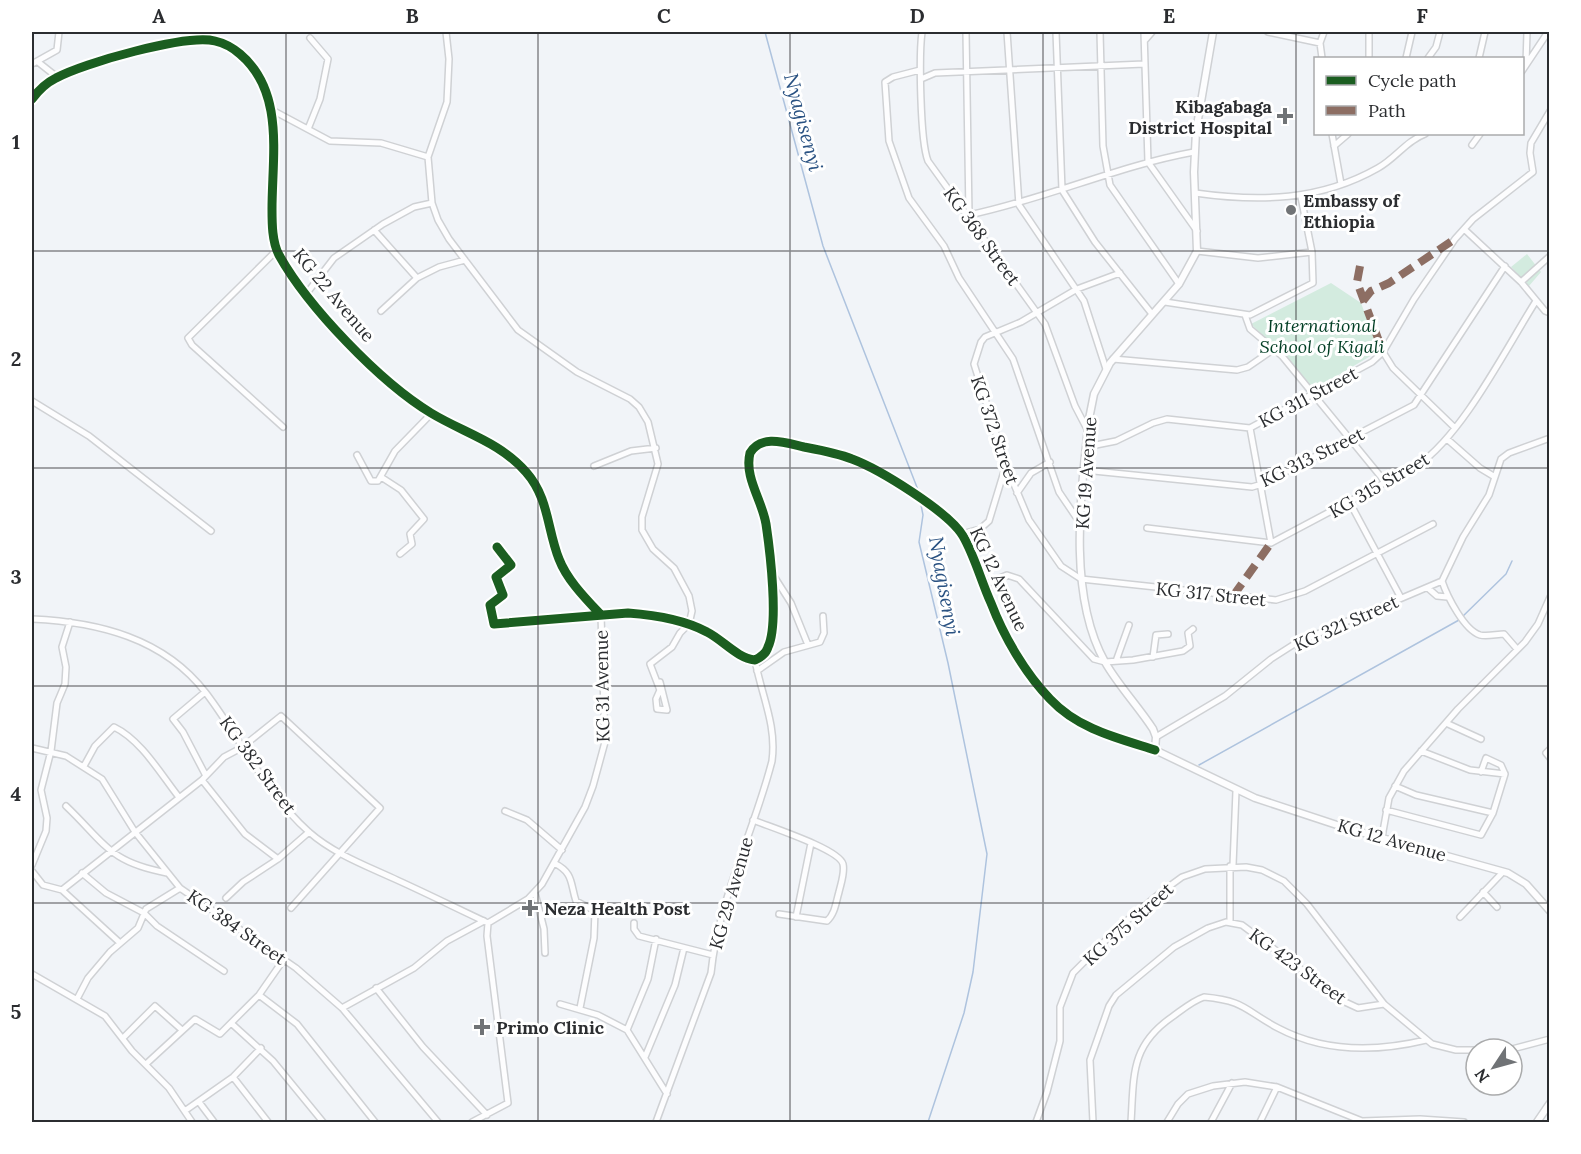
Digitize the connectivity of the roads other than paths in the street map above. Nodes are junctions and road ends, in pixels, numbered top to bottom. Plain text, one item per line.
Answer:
1 (59, 32) edge
2 (192, 32) edge
3 (446, 32) edge
4 (922, 32) edge
5 (966, 32) edge
6 (1007, 32) edge
7 (1056, 32) edge
8 (1100, 32) edge
9 (1144, 32) edge
10 (1152, 32) edge
11 (1213, 32) edge
12 (1268, 32) edge
13 (1323, 32) edge
14 (1369, 32) edge
15 (1412, 32) edge
16 (1440, 32) edge
17 (1485, 32) edge
18 (1527, 32) edge
19 (1548, 32) edge
20 (309, 38) dead end
21 (197, 40) junction
22 (1145, 40) junction
23 (1320, 43) junction
24 (1322, 57) edge
25 (1369, 57) edge
26 (1406, 57) edge
27 (1429, 57) edge
28 (1479, 57) edge
29 (1524, 60) edge
30 (35, 63) edge
31 (1144, 64) junction
32 (1100, 67) junction
33 (1057, 68) junction
34 (1524, 68) edge
35 (920, 70) junction
36 (1009, 70) junction
37 (967, 72) junction
38 (57, 77) junction
39 (921, 79) junction
40 (32, 99) edge
41 (272, 110) junction
42 (1550, 111) edge
43 (308, 129) junction
44 (1332, 135) edge
45 (1347, 135) edge
46 (1479, 135) edge
47 (1414, 136) edge
48 (1472, 145) dead end
49 (1334, 146) junction
50 (1194, 152) junction
51 (429, 157) junction
52 (1148, 162) junction
53 (1107, 174) junction
54 (1341, 184) junction
55 (1062, 190) junction
56 (1195, 193) junction
57 (1301, 196) junction
58 (432, 203) junction
59 (1019, 205) junction
60 (969, 215) junction
61 (1464, 229) junction
62 (374, 230) junction
63 (1197, 232) junction
64 (277, 250) junction
65 (1197, 251) junction
66 (1312, 252) junction
67 (1550, 256) edge
68 (465, 260) junction
69 (1505, 267) junction
70 (1120, 273) junction
71 (417, 278) junction
72 (1521, 282) junction
73 (1179, 284) junction
74 (1077, 289) junction
75 (307, 293) junction
76 (1536, 301) junction
77 (1165, 302) junction
78 (381, 311) dead end
79 (1037, 311) junction
80 (1550, 313) edge
81 (1152, 314) junction
82 (1245, 315) junction
83 (997, 332) junction
84 (1274, 349) junction
85 (1383, 352) junction
86 (1113, 358) junction
87 (1106, 369) junction
88 (1312, 394) junction
89 (1421, 395) junction
90 (32, 401) edge
91 (432, 413) junction
92 (283, 427) dead end
93 (1250, 428) junction
94 (1455, 428) junction
95 (1088, 429) junction
96 (1351, 437) junction
97 (1550, 438) edge
98 (1447, 439) junction
99 (1086, 447) junction
100 (656, 448) junction
101 (357, 455) dead end
102 (1050, 462) junction
103 (1006, 465) junction
104 (594, 466) dead end
105 (1084, 470) junction
106 (381, 477) junction
107 (1495, 477) junction
108 (1386, 483) junction
109 (1262, 484) junction
110 (1017, 494) junction
111 (1350, 503) junction
112 (1082, 524) junction
113 (1432, 524) dead end
114 (1147, 528) dead end
115 (211, 531) dead end
116 (962, 534) junction
117 (1271, 543) junction
118 (497, 547) dead end
119 (1376, 552) junction
120 (400, 554) dead end
121 (770, 570) junction
122 (1081, 579) junction
123 (1442, 581) junction
124 (984, 585) junction
125 (1429, 589) junction
126 (1448, 597) junction
127 (1550, 597) edge
128 (1401, 598) junction
129 (601, 615) junction
130 (823, 616) dead end
131 (32, 619) edge
132 (70, 622) junction
133 (689, 624) junction
134 (1129, 625) dead end
135 (1193, 629) dead end
136 (1168, 634) dead end
137 (808, 645) junction
138 (1517, 649) junction
139 (1153, 657) junction
140 (755, 660) junction
141 (1116, 661) junction
142 (1105, 662) junction
143 (757, 671) junction
144 (660, 682) dead end
145 (205, 692) junction
146 (1446, 723) junction
147 (1156, 737) junction
148 (1481, 739) dead end
149 (32, 748) edge
150 (241, 748) junction
151 (1550, 749) edge
152 (1155, 750) junction
153 (51, 751) junction
154 (1421, 751) junction
155 (1550, 758) edge
156 (84, 766) junction
157 (1481, 772) junction
158 (205, 774) junction
159 (1505, 774) junction
160 (201, 780) junction
161 (1395, 786) junction
162 (1236, 791) junction
163 (178, 796) junction
164 (66, 806) dead end
165 (1386, 810) junction
166 (505, 811) dead end
167 (1493, 813) junction
168 (753, 820) junction
169 (135, 832) junction
170 (309, 832) junction
171 (1382, 837) junction
172 (811, 843) junction
173 (562, 850) junction
174 (109, 851) junction
175 (340, 852) junction
176 (278, 859) junction
177 (554, 863) junction
178 (32, 865) edge
179 (1231, 865) junction
180 (32, 871) edge
181 (1503, 872) junction
182 (82, 873) junction
183 (167, 873) junction
184 (180, 888) junction
185 (62, 890) junction
186 (1483, 892) junction
187 (535, 893) junction
188 (226, 898) dead end
189 (1497, 907) dead end
190 (291, 908) dead end
191 (1550, 910) edge
192 (144, 914) junction
193 (779, 914) dead end
194 (795, 917) junction
195 (1460, 917) dead end
196 (486, 922) junction
197 (1230, 922) junction
198 (634, 923) dead end
199 (656, 939) junction
200 (119, 942) junction
201 (684, 948) junction
202 (545, 953) dead end
203 (713, 955) junction
204 (284, 959) junction
205 (224, 971) dead end
206 (32, 974) edge
207 (376, 988) junction
208 (260, 995) junction
209 (77, 999) junction
210 (560, 1004) dead end
211 (1384, 1004) junction
212 (342, 1008) junction
213 (580, 1008) junction
214 (231, 1023) junction
215 (182, 1030) junction
216 (627, 1030) junction
217 (123, 1038) junction
218 (1550, 1039) edge
219 (1426, 1040) junction
220 (1524, 1046) edge
221 (261, 1048) junction
222 (1464, 1049) edge
223 (645, 1057) junction
224 (146, 1064) junction
225 (233, 1077) junction
226 (1232, 1083) junction
227 (1277, 1087) junction
228 (667, 1094) junction
229 (199, 1102) junction
230 (1550, 1103) edge
231 (186, 1110) junction
232 (487, 1115) junction
233 (192, 1122) edge
234 (214, 1122) edge
235 (268, 1122) edge
236 (323, 1122) edge
237 (375, 1122) edge
238 (438, 1122) edge
239 (472, 1122) edge
240 (656, 1122) edge
241 (1036, 1122) edge
242 (1093, 1122) edge
243 (1131, 1122) edge
244 (1167, 1122) edge
245 (1211, 1122) edge
246 (1260, 1122) edge
247 (1362, 1122) edge
248 (1464, 1122) edge
249 (1537, 1122) edge

1 - 30 street
2 - 21 street
3 - 51 street
4 - 35 street, KG 368 Street
5 - 37 street
6 - 36 street
7 - 33 street
8 - 32 street
9 - 22 street
10 - 22 street
11 - 50 main road, KG 19 Avenue
12 - 23 street
13 - 23 street
14 - 25 street
15 - 26 street
16 - 27 street
17 - 28 street
18 - 29 street
19 - 34 street
20 - 43 street
21 - 38 street, KG 22 Avenue
21 - 41 street, KG 22 Avenue
22 - 31 street
23 - 24 street
30 - 38 street
31 - 32 street
31 - 52 street
32 - 33 street
32 - 53 street
33 - 36 street
33 - 55 street
35 - 39 street, KG 368 Street
35 - 83 street
36 - 37 street
36 - 59 street
37 - 39 street
37 - 60 street
38 - 40 street, KG 22 Avenue
39 - 60 street, KG 368 Street
41 - 43 street
41 - 64 street, KG 22 Avenue
42 - 61 street, KG 311 Street
43 - 51 street
44 - 49 street
45 - 49 street
46 - 48 street
47 - 54 street
49 - 54 street
50 - 52 street
50 - 56 main road, KG 19 Avenue
51 - 58 street
52 - 53 street
52 - 63 street
53 - 55 street
53 - 73 street
54 - 57 street
55 - 59 street
55 - 70 street
56 - 57 street
56 - 63 main road, KG 19 Avenue
57 - 66 street
58 - 62 street
58 - 68 street
59 - 60 street
59 - 74 street
60 - 79 street, KG 368 Street
61 - 69 street
61 - 85 street, KG 311 Street
62 - 71 street
62 - 75 street
63 - 65 main road, KG 19 Avenue
64 - 75 street, KG 22 Avenue
64 - 92 street
65 - 66 street
65 - 73 main road, KG 19 Avenue
66 - 82 street
67 - 72 street
68 - 71 street
68 - 100 street
69 - 72 street
69 - 89 street, KG 313 Street
70 - 74 street, KG 372 Street
70 - 81 street
71 - 78 street
72 - 76 street
73 - 77 main road, KG 19 Avenue
74 - 79 street, KG 372 Street
74 - 87 street
75 - 91 street, KG 22 Avenue
76 - 80 street
76 - 94 street, KG 315 Street
77 - 81 main road, KG 19 Avenue
77 - 82 street
79 - 83 street, KG 372 Street
79 - 95 street, KG 368 Street
81 - 86 main road, KG 19 Avenue
82 - 84 street
83 - 102 street
83 - 103 street, KG 372 Street
84 - 86 street
84 - 88 street
85 - 88 street, KG 311 Street
85 - 89 street
86 - 87 main road, KG 19 Avenue
87 - 95 main road, KG 19 Avenue
88 - 93 street, KG 311 Street
88 - 96 street
89 - 94 street
89 - 96 street, KG 313 Street
90 - 115 street
91 - 106 street
91 - 129 street, KG 22 Avenue
93 - 99 street, KG 311 Street
93 - 109 street
94 - 98 street, KG 315 Street
95 - 99 main road, KG 19 Avenue
96 - 108 street
96 - 109 street, KG 313 Street
97 - 107 street
98 - 107 street
98 - 108 street, KG 315 Street
99 - 105 main road, KG 19 Avenue
100 - 104 street
100 - 133 street
101 - 106 street
102 - 110 street
102 - 112 street
103 - 110 street, KG 372 Street
103 - 116 street
105 - 109 street, KG 313 Street
105 - 112 main road, KG 19 Avenue
106 - 120 street
107 - 123 street
108 - 111 street, KG 315 Street
109 - 117 street
110 - 122 street, KG 372 Street
111 - 117 street, KG 315 Street
111 - 119 street
112 - 122 main road, KG 19 Avenue
113 - 119 street, KG 317 Street
114 - 117 street
116 - 121 street, KG 12 Avenue
116 - 124 street, KG 12 Avenue
118 - 129 street
119 - 122 street, KG 317 Street
119 - 128 street
121 - 137 street
121 - 140 street, KG 12 Avenue
122 - 142 main road, KG 19 Avenue
123 - 125 street, KG 321 Street
123 - 126 street
124 - 142 street
124 - 152 street, KG 12 Avenue
125 - 126 street
125 - 128 street, KG 321 Street
126 - 138 street
127 - 138 street
128 - 147 street, KG 321 Street
129 - 133 street
129 - 173 street, KG 31 Avenue
130 - 137 street
131 - 132 street, KG 382 Street
132 - 145 street, KG 382 Street
132 - 153 street
133 - 140 street
133 - 144 street
134 - 141 street
135 - 139 street
136 - 139 street
137 - 143 street
138 - 146 street
139 - 141 street
140 - 143 street, KG 29 Avenue
141 - 142 street
142 - 147 main road, KG 19 Avenue
143 - 168 street, KG 29 Avenue
145 - 150 street, KG 382 Street
145 - 158 street
146 - 148 street
146 - 154 street
147 - 152 main road
149 - 153 street, KG 384 Street
150 - 158 street
150 - 170 street, KG 382 Street
150 - 175 street
151 - 155 street
152 - 162 main road, KG 12 Avenue
153 - 156 street, KG 384 Street
153 - 178 street
154 - 157 street
154 - 161 street
156 - 163 street
156 - 169 street, KG 384 Street
157 - 159 street
157 - 159 street
158 - 160 street
159 - 167 street
160 - 163 street
160 - 176 street
161 - 165 street
161 - 167 street
162 - 171 main road, KG 12 Avenue
162 - 179 street
163 - 169 street
164 - 174 street
165 - 167 street
165 - 171 street
166 - 173 street
168 - 172 street
168 - 203 street, KG 29 Avenue
169 - 174 street
169 - 183 street, KG 384 Street
170 - 175 street, KG 382 Street
170 - 176 street
171 - 181 main road, KG 12 Avenue
172 - 194 street
172 - 194 street
173 - 177 street, KG 31 Avenue
174 - 182 street
174 - 183 street
175 - 190 street
175 - 196 street, KG 382 Street
176 - 188 street
177 - 187 street, KG 31 Avenue
177 - 213 street
179 - 197 street
179 - 211 street, KG 375 Street
179 - 241 street, KG 375 Street
180 - 185 street
181 - 186 street
181 - 191 main road, KG 12 Avenue
182 - 185 street
182 - 192 street
183 - 184 street, KG 384 Street
184 - 192 street
184 - 204 street, KG 384 Street
185 - 200 street
186 - 189 street
186 - 195 street
187 - 196 street, KG 31 Avenue
187 - 202 street
192 - 200 street
192 - 205 street
193 - 194 street
196 - 207 street, KG 31 Avenue
196 - 232 street
197 - 211 street, KG 423 Street
197 - 242 street, KG 423 Street
198 - 199 street
199 - 201 street
199 - 216 street
200 - 209 street
201 - 203 street
201 - 223 street
203 - 228 street, KG 29 Avenue
204 - 208 street
204 - 212 street, KG 384 Street
206 - 209 street
207 - 212 street, KG 31 Avenue
207 - 232 street
208 - 214 street
208 - 237 street
209 - 217 street
210 - 213 street
211 - 219 street, KG 375 Street
212 - 238 street, KG 384 Street
213 - 216 street
214 - 215 street
214 - 221 street
215 - 217 street
215 - 224 street
216 - 223 street
217 - 224 street
218 - 220 street
219 - 222 street, KG 375 Street
219 - 243 street
221 - 225 street
221 - 236 street
223 - 228 street
224 - 231 street
225 - 229 street
225 - 235 street
226 - 227 street
226 - 244 street
226 - 245 street
227 - 246 street
227 - 247 street
228 - 240 street, KG 29 Avenue
229 - 231 street
229 - 234 street
230 - 249 main road
231 - 233 street
232 - 239 street
247 - 248 street

